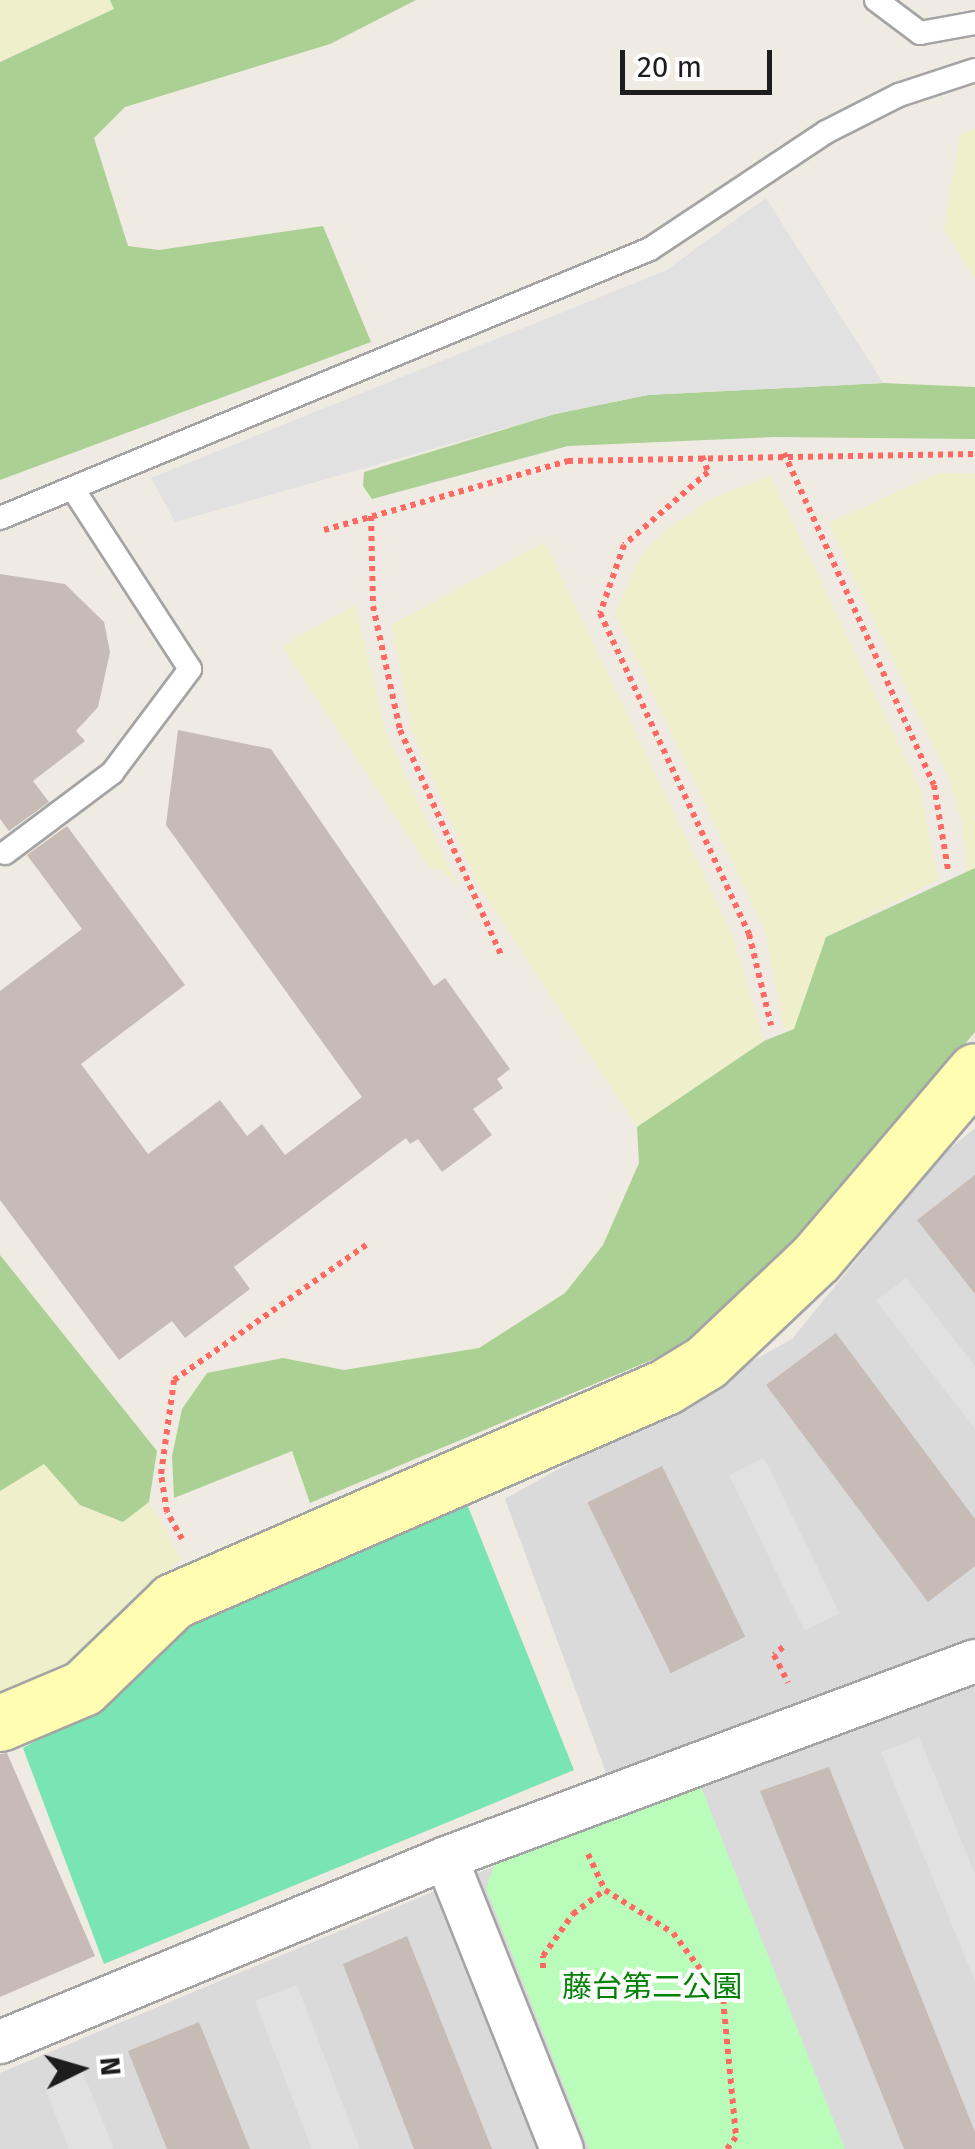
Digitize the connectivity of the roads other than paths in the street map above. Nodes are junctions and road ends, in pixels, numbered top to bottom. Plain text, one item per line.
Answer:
1 (876, 0) edge
2 (975, 23) edge
3 (975, 70) edge
4 (72, 489) junction
5 (0, 518) edge
6 (5, 853) dead end
7 (975, 1071) edge
8 (975, 1661) edge
9 (0, 1724) edge
10 (446, 1858) junction
11 (0, 2042) edge
12 (562, 2149) edge

1 - 2 lane
3 - 4 lane
4 - 5 lane
4 - 6 lane
7 - 9 street
8 - 10 street
10 - 11 street
10 - 12 street

